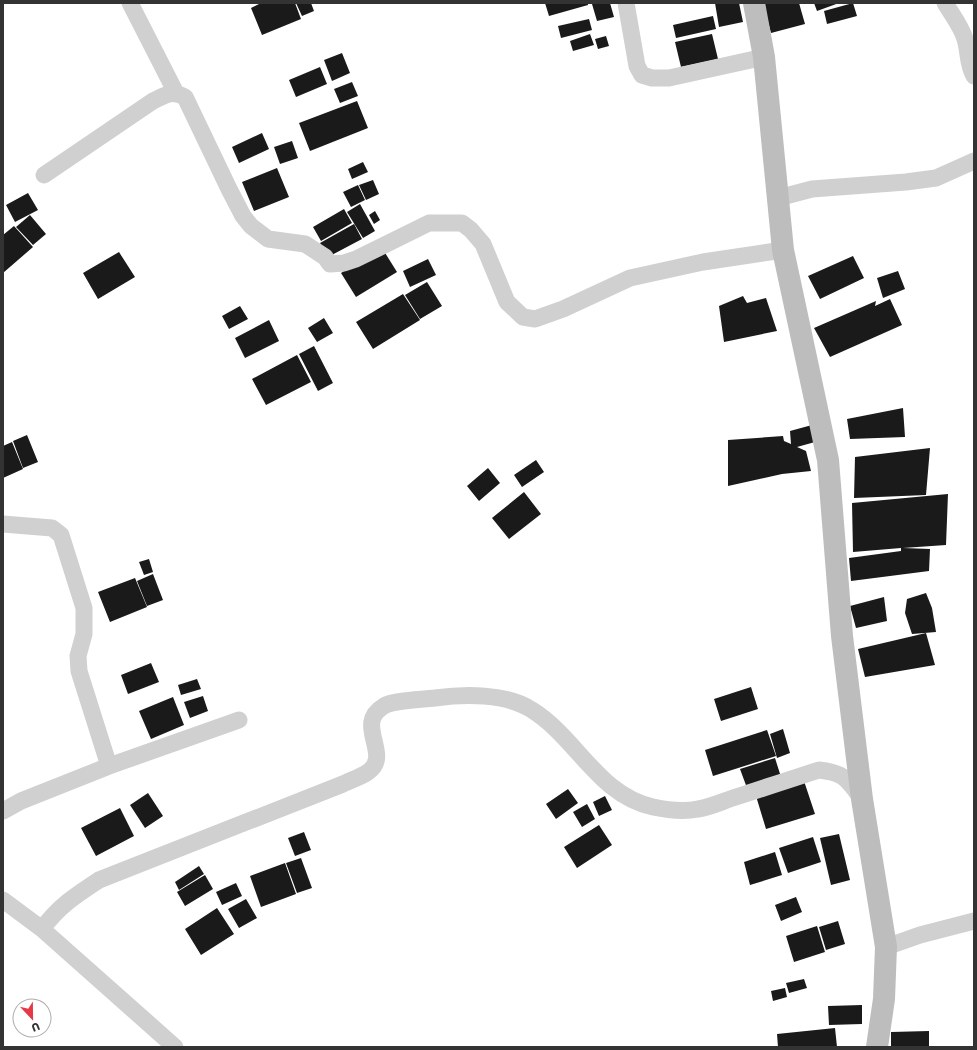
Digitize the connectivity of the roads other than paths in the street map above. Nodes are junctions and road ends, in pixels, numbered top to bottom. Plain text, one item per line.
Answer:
1 (130, 3) edge
2 (626, 3) edge
3 (754, 3) edge
4 (945, 3) edge
5 (764, 57) junction
6 (974, 76) edge
7 (176, 93) junction
8 (974, 161) edge
9 (44, 175) dead end
10 (778, 198) junction
11 (783, 250) junction
12 (3, 524) edge
13 (239, 720) dead end
14 (109, 766) junction
15 (862, 799) junction
16 (3, 811) edge
17 (3, 900) edge
18 (974, 922) edge
19 (42, 929) junction
20 (886, 947) junction
21 (175, 1047) edge
22 (877, 1047) edge

1 - 7 street
2 - 5 street
3 - 5 street
4 - 6 street
5 - 10 street
7 - 9 street
7 - 11 street
8 - 10 street
10 - 11 street
11 - 15 street
12 - 14 street
13 - 14 street
14 - 16 street
15 - 19 street
15 - 20 street
17 - 19 street
18 - 20 street
19 - 21 street
20 - 22 street

